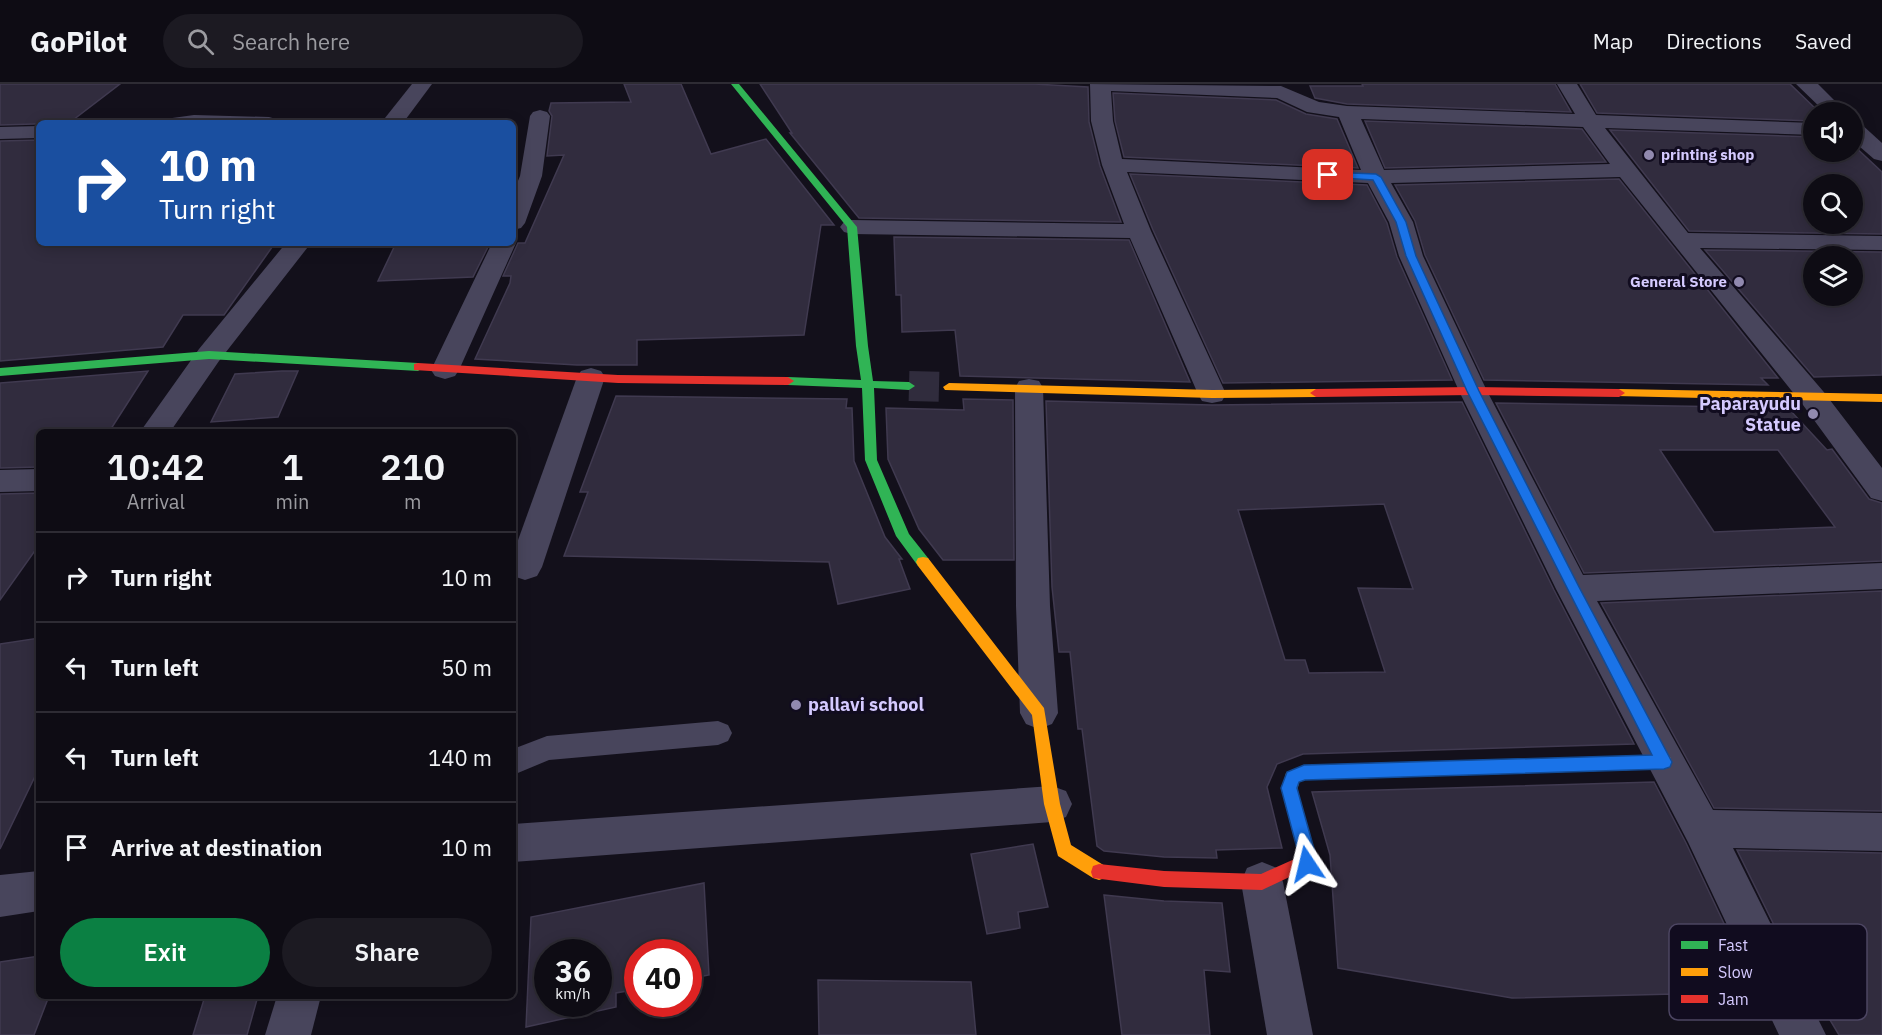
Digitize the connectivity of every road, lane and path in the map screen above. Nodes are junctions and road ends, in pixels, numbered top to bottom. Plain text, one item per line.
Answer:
1 (422, 84) edge
2 (735, 84) edge
3 (1100, 84) edge
4 (1567, 84) edge
5 (1806, 84) edge
6 (1825, 102) edge
7 (1347, 112) junction
8 (540, 116) dead end
9 (1588, 119) junction
10 (394, 120) edge
11 (1803, 129) edge
12 (36, 132) edge
13 (0, 133) edge
14 (1863, 138) edge
15 (1882, 154) edge
16 (1113, 165) junction
17 (1626, 170) junction
18 (1376, 177) junction
19 (516, 215) edge
20 (852, 228) junction
21 (1139, 231) junction
22 (1681, 240) junction
23 (1882, 243) edge
24 (297, 246) edge
25 (503, 246) edge
26 (209, 355) junction
27 (445, 370) junction
28 (0, 372) edge
29 (591, 377) junction
30 (868, 386) junction
31 (909, 386) tunnel mouth
32 (949, 387) tunnel mouth
33 (1029, 388) junction
34 (1473, 391) junction
35 (1212, 394) junction
36 (1813, 398) junction
37 (1882, 398) edge
38 (157, 429) edge
39 (36, 480) edge
40 (0, 481) edge
41 (1882, 490) edge
42 (525, 567) dead end
43 (1882, 576) edge
44 (1573, 589) junction
45 (1040, 713) junction
46 (718, 733) dead end
47 (516, 761) edge
48 (1664, 762) junction
49 (1052, 804) junction
50 (1702, 829) junction
51 (1882, 832) edge
52 (516, 843) edge
53 (1262, 882) junction
54 (36, 891) edge
55 (0, 896) edge
56 (1749, 924) edge
57 (298, 999) edge
58 (1796, 1020) edge
59 (288, 1035) edge
60 (1290, 1035) edge
61 (1803, 1035) edge

1 - 10 street
2 - 20 street
3 - 7 street
3 - 16 street
4 - 9 street
5 - 6 street
7 - 9 street
7 - 18 street
8 - 19 street
9 - 11 street
9 - 17 street
12 - 13 street
14 - 15 street
16 - 18 street
16 - 21 street
17 - 18 street
17 - 22 street
18 - 34 street
20 - 21 street
20 - 30 street
21 - 35 street
22 - 23 street
22 - 36 street
24 - 26 street
25 - 27 street
26 - 27 street
26 - 28 street
26 - 38 street
27 - 29 street
29 - 30 street
29 - 42 street
30 - 31 street
30 - 45 street
32 - 33 street
33 - 35 street
33 - 45 street
34 - 35 street
34 - 36 street
34 - 44 street
36 - 37 street
36 - 41 street
39 - 40 street
43 - 44 street
44 - 48 street
45 - 49 street
46 - 47 lane
48 - 50 street
48 - 53 street
49 - 52 street
49 - 53 street
50 - 51 street
50 - 56 street
53 - 60 street
54 - 55 street
57 - 59 street
58 - 61 street

